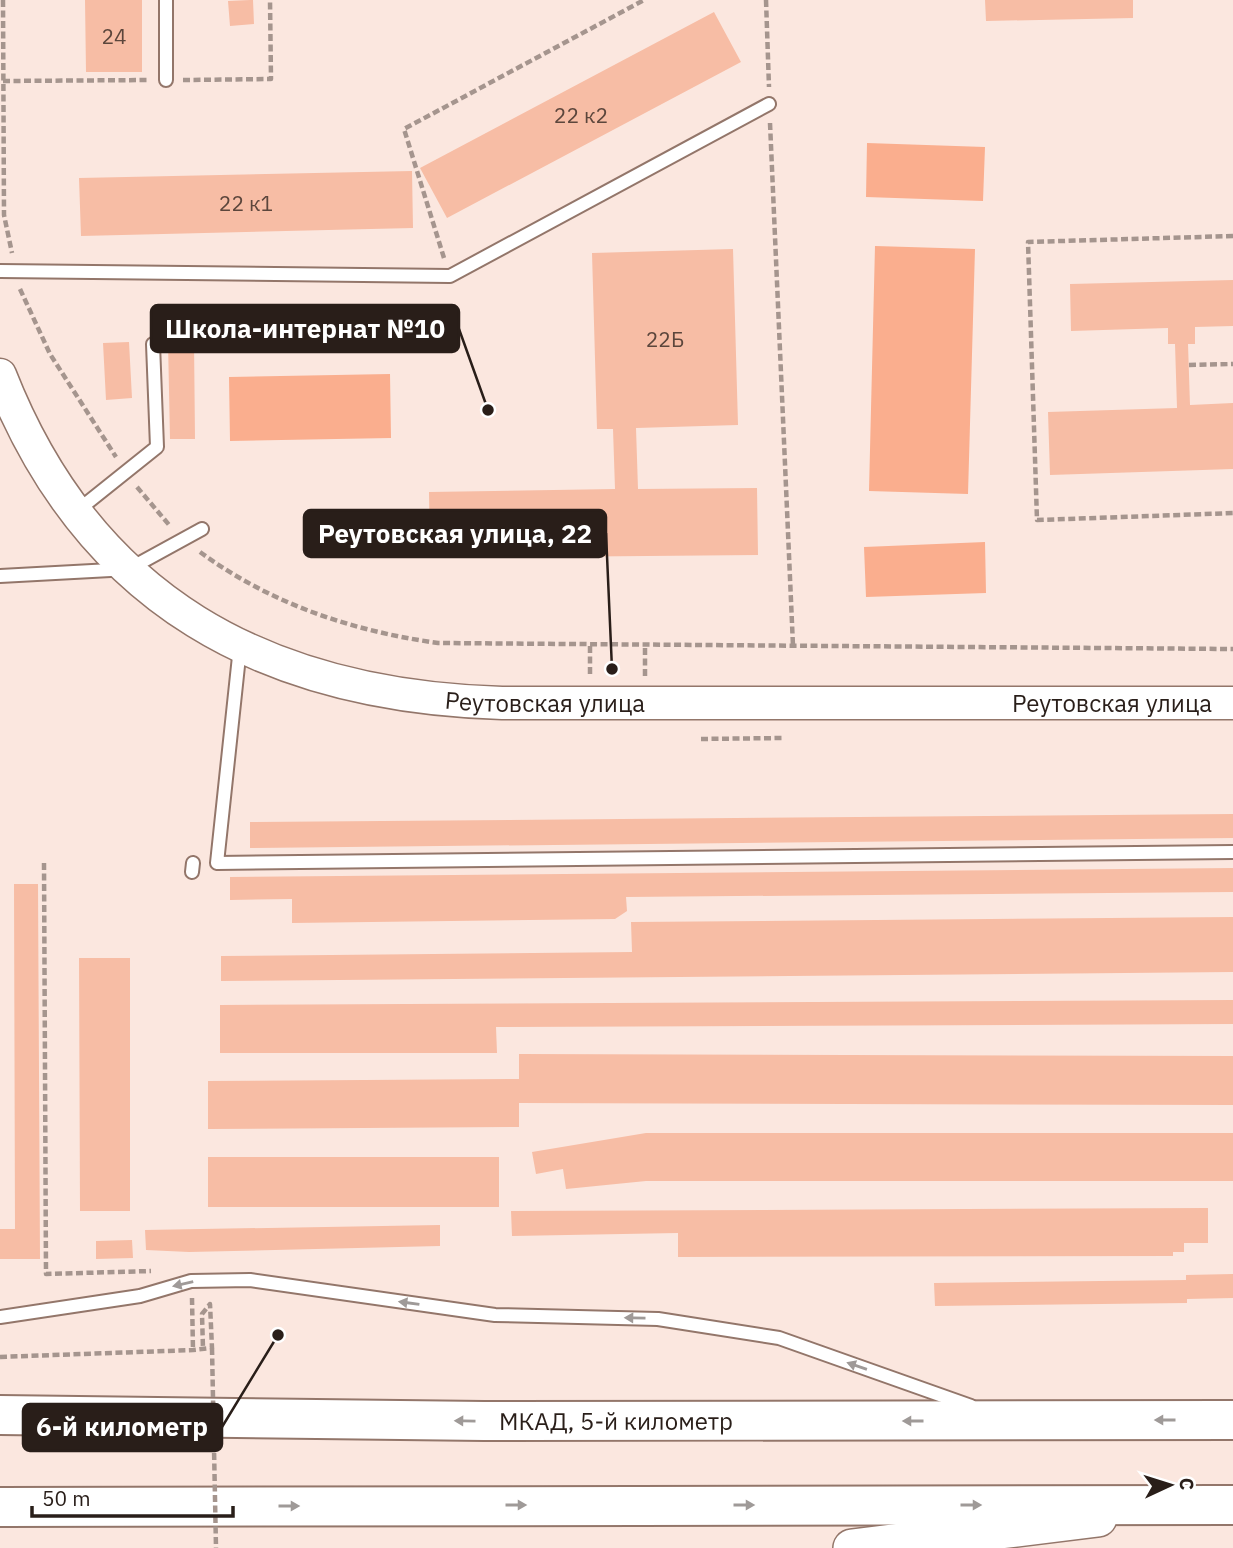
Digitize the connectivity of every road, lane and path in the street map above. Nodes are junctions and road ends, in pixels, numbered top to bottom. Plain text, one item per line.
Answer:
1 (3, 0) edge
2 (166, 0) edge
3 (644, 0) edge
4 (766, 0) edge
5 (166, 80) dead end
6 (769, 104) junction
7 (1233, 236) edge
8 (0, 271) edge
9 (16, 271) junction
10 (450, 276) junction
11 (153, 344) dead end
12 (1233, 364) edge
13 (1189, 365) dead end
14 (0, 375) edge
15 (126, 472) junction
16 (77, 511) junction
17 (1233, 513) edge
18 (202, 529) dead end
19 (183, 540) junction
20 (129, 569) junction
21 (0, 576) edge
22 (793, 646) junction
23 (240, 647) junction
24 (1233, 649) edge
25 (1233, 703) edge
26 (784, 738) dead end
27 (701, 739) dead end
28 (1233, 852) edge
29 (44, 863) dead end
30 (191, 1281) junction
31 (2, 1320) edge
32 (212, 1348) junction
33 (203, 1349) junction
34 (193, 1350) junction
35 (0, 1357) edge
36 (0, 1415) edge
37 (1233, 1420) edge
38 (1013, 1421) junction
39 (0, 1507) edge
40 (1233, 1507) edge
41 (216, 1548) edge
42 (852, 1548) edge

1 - 9 path
2 - 5 lane
3 - 10 path
4 - 6 path
6 - 10 lane
6 - 22 path
7 - 17 path
8 - 9 lane
9 - 10 lane
9 - 15 path
11 - 15 lane
12 - 13 path
14 - 16 street, Реутовская улица
15 - 16 lane
15 - 19 path
16 - 20 street, Реутовская улица
18 - 19 lane
19 - 20 lane
19 - 22 path
20 - 21 lane
20 - 23 street, Реутовская улица
22 - 24 path
23 - 25 street, Реутовская улица
23 - 28 lane
26 - 27 path
29 - 30 path
30 -> 31 lane
30 - 34 path
38 -> 30 lane
32 - 33 path
32 - 33 path
32 - 41 path, bridge
33 - 34 path
34 - 35 path
38 -> 36 highway, МКАД, 5-й километр
37 -> 38 highway, МКАД, 5-й километр
39 -> 40 highway
40 - 42 main road

